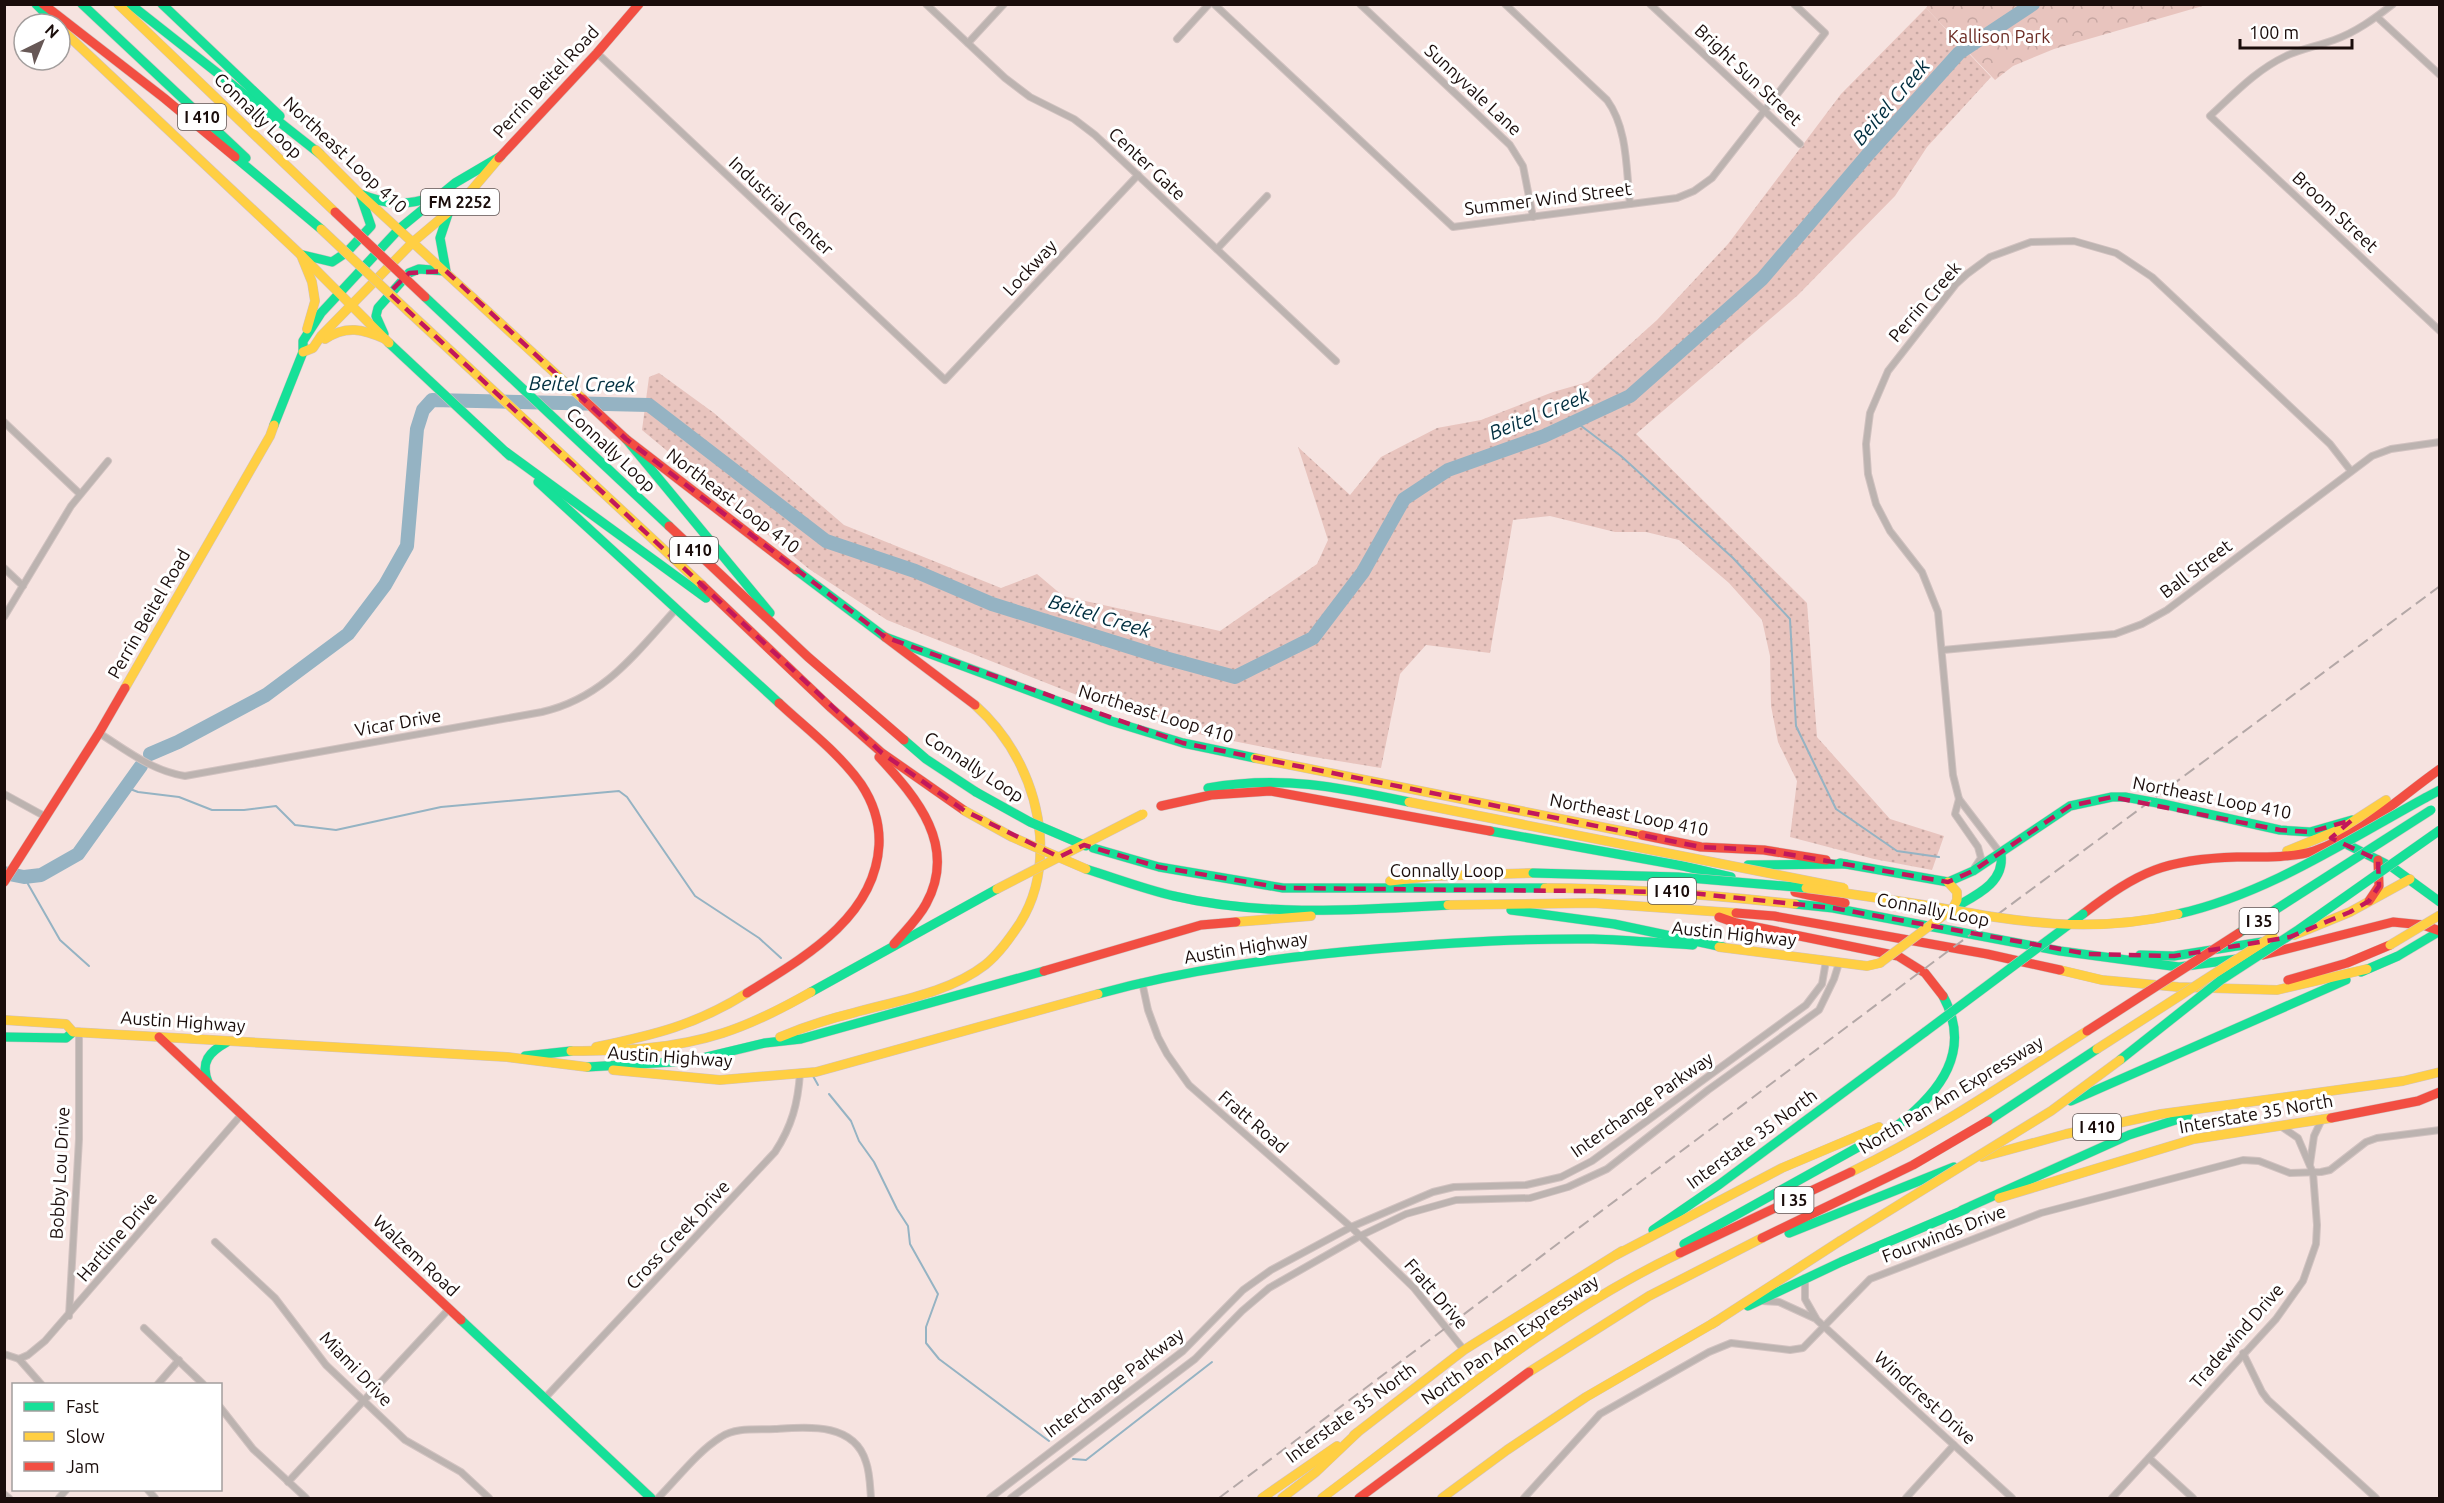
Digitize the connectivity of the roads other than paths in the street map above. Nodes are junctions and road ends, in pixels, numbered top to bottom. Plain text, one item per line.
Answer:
1 (43, 4) edge
2 (82, 4) edge
3 (118, 4) edge
4 (130, 4) edge
5 (162, 4) edge
6 (639, 4) edge
7 (927, 4) edge
8 (1004, 4) edge
9 (1209, 4) edge
10 (1214, 4) edge
11 (1360, 4) edge
12 (1505, 4) edge
13 (1650, 4) edge
14 (1794, 4) edge
15 (2393, 4) edge
16 (2377, 16) junction
17 (72, 39) edge
18 (1178, 39) dead end
19 (968, 43) junction
20 (597, 53) junction
21 (2439, 75) edge
22 (1764, 111) junction
23 (1800, 144) dead end
24 (320, 154) junction
25 (501, 156) junction
26 (1138, 176) junction
27 (360, 194) junction
28 (442, 194) junction
29 (1267, 196) dead end
30 (1630, 204) junction
31 (449, 212) junction
32 (1533, 217) junction
33 (321, 229) junction
34 (399, 229) junction
35 (413, 242) junction
36 (1217, 249) junction
37 (301, 255) junction
38 (446, 272) junction
39 (339, 293) junction
40 (351, 304) junction
41 (2439, 331) edge
42 (385, 339) junction
43 (303, 341) junction
44 (313, 348) junction
45 (303, 352) junction
46 (1336, 361) dead end
47 (945, 381) joint
48 (4, 422) edge
49 (627, 439) junction
50 (2439, 442) edge
51 (506, 452) junction
52 (108, 461) dead end
53 (2351, 471) junction
54 (80, 494) junction
55 (4, 568) edge
56 (23, 585) junction
57 (676, 609) junction
58 (4, 617) edge
59 (758, 637) junction
60 (885, 637) junction
61 (1943, 650) junction
62 (808, 657) junction
63 (831, 708) junction
64 (99, 733) junction
65 (2438, 771) edge
66 (2439, 790) edge
67 (4, 794) edge
68 (1959, 799) junction
69 (2439, 804) edge
70 (1161, 806) junction
71 (46, 817) junction
72 (2352, 820) junction
73 (2439, 830) edge
74 (2337, 841) junction
75 (2001, 854) junction
76 (2276, 855) junction
77 (2378, 860) junction
78 (1846, 864) junction
79 (1683, 866) junction
80 (1973, 871) junction
81 (2410, 879) junction
82 (4, 882) edge
83 (1948, 882) junction
84 (1326, 887) junction
85 (2369, 901) junction
86 (1904, 902) junction
87 (2439, 902) edge
88 (1462, 904) junction
89 (1354, 910) junction
90 (1701, 910) junction
91 (1948, 912) junction
92 (2439, 915) edge
93 (2439, 931) edge
94 (2013, 943) junction
95 (1722, 947) junction
96 (887, 952) junction
97 (2088, 954) junction
98 (1826, 961) junction
99 (1839, 963) junction
100 (2367, 969) junction
101 (1142, 982) junction
102 (2230, 988) junction
103 (4, 1020) edge
104 (76, 1032) junction
105 (4, 1037) edge
106 (159, 1037) junction
107 (228, 1042) junction
108 (765, 1043) junction
109 (571, 1051) junction
110 (507, 1057) junction
111 (587, 1067) junction
112 (2439, 1072) edge
113 (800, 1073) junction
114 (209, 1085) junction
115 (2439, 1092) edge
116 (1926, 1103) junction
117 (2218, 1106) junction
118 (2051, 1111) junction
119 (241, 1115) junction
120 (2322, 1119) junction
121 (2279, 1125) junction
122 (2439, 1130) edge
123 (2310, 1164) junction
124 (2313, 1173) junction
125 (1962, 1210) junction
126 (1351, 1227) junction
127 (1767, 1235) junction
128 (1360, 1236) junction
129 (215, 1242) dead end
130 (1616, 1255) junction
131 (1383, 1258) joint
132 (1645, 1270) junction
133 (1805, 1278) junction
134 (1760, 1300) junction
135 (448, 1310) junction
136 (69, 1316) junction
137 (1817, 1320) junction
138 (1712, 1324) junction
139 (1824, 1326) junction
140 (144, 1328) dead end
141 (1464, 1350) junction
142 (2243, 1353) junction
143 (4, 1354) edge
144 (19, 1359) junction
145 (179, 1360) junction
146 (40, 1383) edge
147 (159, 1383) edge
148 (202, 1383) edge
149 (544, 1399) junction
150 (365, 1401) junction
151 (222, 1410) edge
152 (1358, 1433) junction
153 (1954, 1445) junction
154 (2149, 1458) junction
155 (1359, 1470) junction
156 (288, 1482) junction
157 (4, 1494) edge
158 (9, 1498) edge
159 (306, 1498) edge
160 (489, 1498) edge
161 (651, 1498) edge
162 (658, 1498) edge
163 (871, 1498) edge
164 (990, 1498) edge
165 (1011, 1498) edge
166 (1262, 1498) edge
167 (1282, 1498) edge
168 (1312, 1498) edge
169 (1322, 1498) edge
170 (1359, 1498) edge
171 (1444, 1498) edge
172 (1524, 1498) edge
173 (1906, 1498) edge
174 (2012, 1498) edge
175 (2112, 1498) edge
176 (2193, 1498) edge
177 (2376, 1498) edge

1 - 33 main road
2 - 33 main road, Connally Loop / I 410
3 - 62 main road, Connally Loop / I 410, bridge
4 - 24 main road
5 - 24 main road, Northeast Loop 410
6 - 20 main road, Perrin Beitel Road / FM 2252
7 - 19 street, Center Gate
8 - 19 street
9 - 18 street
10 - 32 street, Summer Wind Street
11 - 32 street, Sunnyvale Lane
12 - 30 street
13 - 22 street, Bright Sun Street
14 - 22 street, Summer Wind Street
15 - 16 street
16 - 21 street
16 - 41 street, Broom Street
17 - 37 main road
19 - 26 street, Center Gate
20 - 25 main road, Perrin Beitel Road / FM 2252
20 - 47 street, Industrial Center
22 - 23 street, Bright Sun Street
22 - 30 street, Summer Wind Street
24 - 27 main road, Northeast Loop 410
25 - 28 main road, Perrin Beitel Road / FM 2252
25 - 31 main road, Perrin Beitel Road / FM 2252
26 - 36 street, Center Gate
26 - 47 street, Lockway
27 - 28 main road
27 - 34 main road, Northeast Loop 410
27 - 37 main road
28 - 34 main road, Perrin Beitel Road / FM 2252
29 - 36 street
30 - 32 street, Summer Wind Street
31 - 35 main road, Perrin Beitel Road / FM 2252
31 - 38 main road
33 - 59 main road, Connally Loop / I 410, bridge
34 - 35 main road, Northeast Loop 410
34 - 39 main road, Perrin Beitel Road / FM 2252
35 - 38 main road, Northeast Loop 410
35 - 40 main road, Perrin Beitel Road / FM 2252
36 - 46 street, Center Gate
37 - 39 main road
37 - 43 main road
38 - 42 main road
38 - 49 main road, Northeast Loop 410
39 - 40 main road
39 - 43 main road, Perrin Beitel Road
40 - 42 main road
40 - 44 main road, Perrin Beitel Road
42 - 44 main road
42 - 51 main road
43 - 45 main road, Perrin Beitel Road
44 - 45 main road, Perrin Beitel Road
45 - 64 main road, Perrin Beitel Road
48 - 54 street
49 - 60 main road, Northeast Loop 410
49 - 62 main road
50 - 53 street, Ball Street
51 - 57 main road
51 - 59 main road
52 - 54 street
53 - 61 street, Ball Street
53 - 61 street, Perrin Creek
54 - 56 street
55 - 56 street
56 - 58 street
57 - 64 street, Vicar Drive
57 - 109 main road, Austin Highway
59 - 63 main road, Connally Loop / I 410
60 - 78 main road, Northeast Loop 410
60 - 108 main road
61 - 68 street, Perrin Creek
62 - 84 main road, Connally Loop / I 410, bridge
63 - 89 main road, Connally Loop / I 410, bridge
63 - 96 main road
64 - 71 main road, Perrin Beitel Road
65 - 72 main road, Interstate 35 North
65 - 74 main road, Interstate 35 North
66 - 86 main road, bridge
67 - 71 street
68 - 75 street, Perrin Creek
68 - 80 street, Perrin Creek
69 - 132 main road, North Pan Am Expressway / I 35, bridge
70 - 79 main road
70 - 86 main road, bridge
70 - 96 main road, bridge
71 - 82 main road, Perrin Beitel Road
72 - 75 main road, Northeast Loop 410
72 - 76 main road, Interstate 35 North
73 - 118 main road, bridge
73 - 127 main road, North Pan Am Expressway / I 35, bridge
74 - 76 main road, Interstate 35 North
74 - 77 main road
75 - 80 main road, Northeast Loop 410
75 - 91 main road, Austin Highway
76 - 130 main road, Interstate 35 North, bridge
77 - 81 main road
77 - 85 main road
78 - 79 main road
78 - 83 main road, Northeast Loop 410
79 - 94 main road
80 - 83 main road, Northeast Loop 410
81 - 85 main road
81 - 87 main road
83 - 91 main road
84 - 86 main road, bridge
84 - 94 main road, Connally Loop / I 410
85 - 97 main road
88 - 89 main road, Connally Loop / I 410
88 - 90 main road, Connally Loop / I 410
88 - 95 main road
89 - 108 main road
90 - 102 main road
90 - 116 main road, I 410
91 - 99 main road, Austin Highway, bridge
92 - 102 main road, bridge
93 - 97 main road, I 410
93 - 100 main road
94 - 97 main road, Connally Loop / I 410
95 - 98 main road, Austin Highway
95 - 101 main road, Austin Highway
96 - 109 main road
98 - 99 main road, Austin Highway
98 - 126 street, Interchange Parkway
99 - 128 street, Interchange Parkway
100 - 102 main road
100 - 118 main road, bridge
101 - 113 main road, Austin Highway
101 - 126 street, Fratt Road
103 - 104 main road, Austin Highway
104 - 105 main road, Austin Highway
104 - 106 main road, Austin Highway
104 - 136 street, Bobby Lou Drive
106 - 107 main road, Austin Highway
106 - 114 main road, Walzem Road
107 - 110 main road, Austin Highway
107 - 114 main road
108 - 111 main road
109 - 110 main road, Austin Highway
110 - 111 main road, Austin Highway
111 - 113 main road, Austin Highway
112 - 117 main road, I 410
113 - 149 street, Cross Creek Drive
114 - 119 main road, Walzem Road
115 - 120 main road, Interstate 35 North
116 - 130 main road
116 - 132 main road, I 410
117 - 125 main road
117 - 127 main road, I 410
118 - 138 main road, bridge
119 - 135 main road, Walzem Road
119 - 136 street, Hartline Drive
120 - 121 main road, Interstate 35 North
120 - 123 street, Tradewind Drive
121 - 123 street, Tradewind Drive
121 - 125 main road, Interstate 35 North
122 - 124 street, Fourwinds Drive
123 - 124 street, Tradewind Drive
124 - 139 street, Fourwinds Drive
124 - 142 street, Tradewind Drive
125 - 133 main road, Interstate 35 North
126 - 128 street, Fratt Road
126 - 164 street, Interchange Parkway
127 - 170 main road, North Pan Am Expressway / I 35
128 - 131 street, Fratt Road
128 - 165 street, Interchange Parkway
129 - 150 street, Miami Drive
130 - 141 main road, Interstate 35 North
131 - 141 street, Fratt Drive
132 - 155 main road, North Pan Am Expressway / I 35
133 - 134 main road, Interstate 35 North
133 - 137 street, Windcrest Drive
134 - 137 street, Windcrest Drive
134 - 138 main road, Interstate 35 North
135 - 149 main road, Walzem Road
135 - 150 street
136 - 144 street, Hartline Drive
137 - 139 street, Windcrest Drive
138 - 171 main road, Interstate 35 North
139 - 153 street, Windcrest Drive
139 - 172 street, Fourwinds Drive
140 - 145 street
141 - 152 main road, Interstate 35 North
142 - 154 street, Tradewind Drive
142 - 177 street
143 - 144 street
144 - 146 street
145 - 147 street
145 - 148 street
149 - 161 main road, Walzem Road
150 - 156 street
150 - 160 street, Miami Drive
151 - 156 street
152 - 166 main road, Interstate 35 North
152 - 167 main road
153 - 173 street
153 - 174 street, Windcrest Drive
154 - 175 street, Tradewind Drive
154 - 176 street
155 - 168 main road
155 - 169 main road, North Pan Am Expressway / I 35
156 - 159 street
157 - 158 street
162 - 163 street

